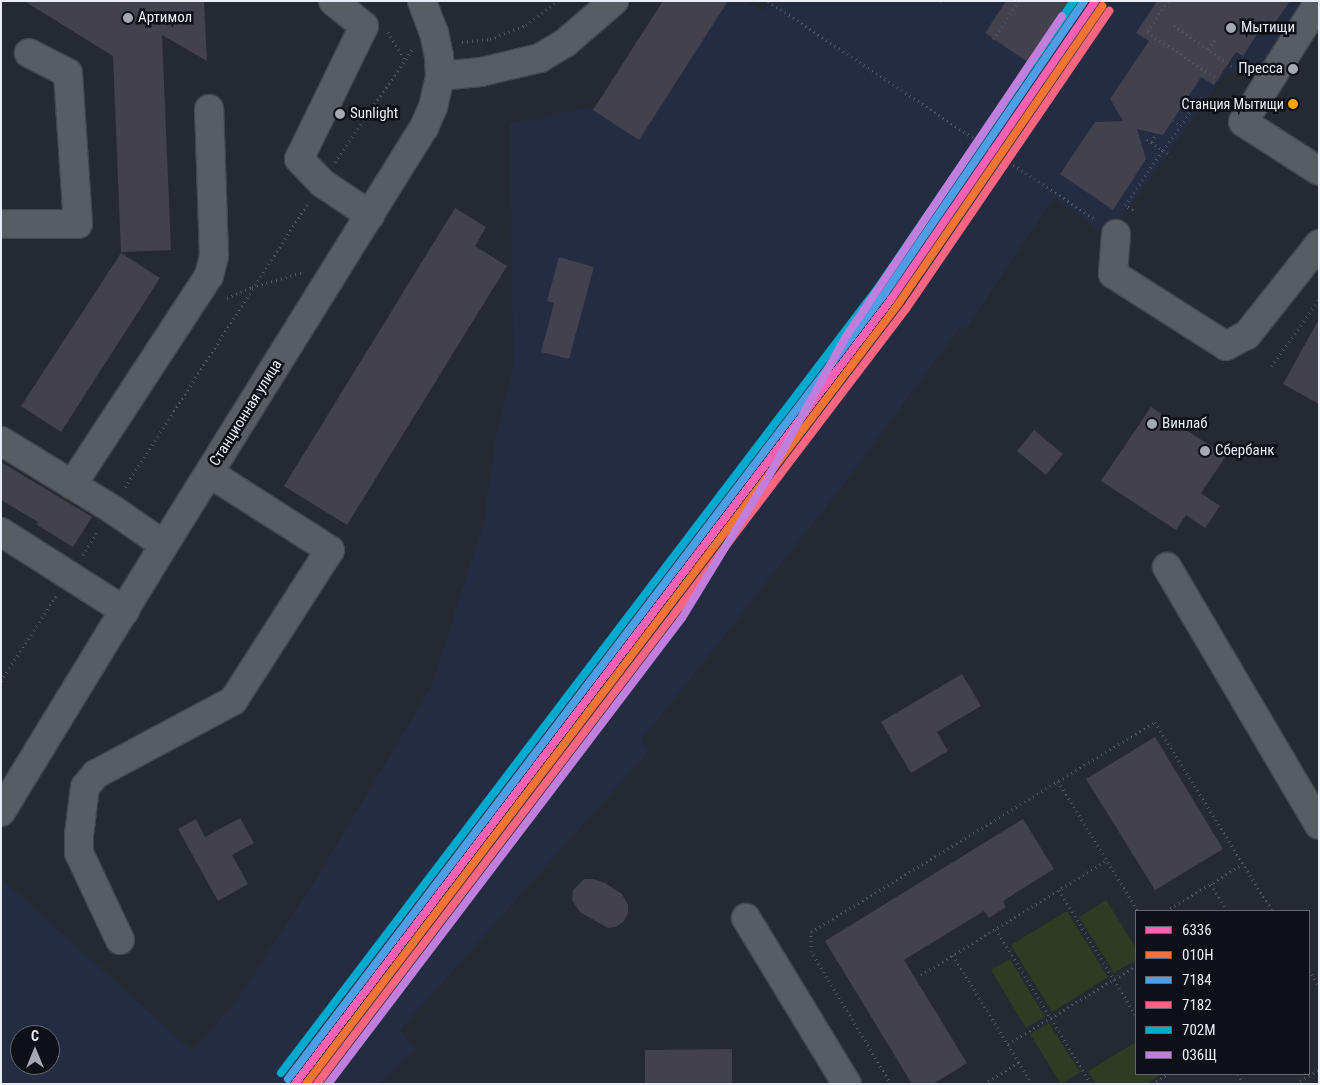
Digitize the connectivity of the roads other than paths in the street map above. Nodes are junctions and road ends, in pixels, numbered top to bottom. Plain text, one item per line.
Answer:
1 (333, 1) edge
2 (422, 1) edge
3 (614, 1) edge
4 (1319, 2) edge
5 (29, 53) dead end
6 (440, 76) junction
7 (209, 109) dead end
8 (1319, 171) edge
9 (370, 216) junction
10 (1, 224) edge
11 (1107, 228) road end
12 (1319, 244) edge
13 (1, 441) edge
14 (209, 473) junction
15 (72, 485) junction
16 (1, 532) edge
17 (164, 545) junction
18 (1167, 567) dead end
19 (125, 610) junction
20 (1, 812) edge
21 (1319, 825) edge
22 (746, 918) dead end
23 (120, 940) dead end
24 (847, 1084) edge

1 - 9 street
2 - 6 street, Станционная улица
3 - 6 street
4 - 8 street
5 - 10 street
6 - 9 street, Станционная улица
7 - 15 street
9 - 14 street, Станционная улица
11 - 12 street
13 - 15 street
14 - 17 street, Станционная улица
14 - 23 street
15 - 17 street
16 - 19 street
17 - 19 street, Станционная улица
18 - 21 street
19 - 20 street, Станционная улица
22 - 24 street

